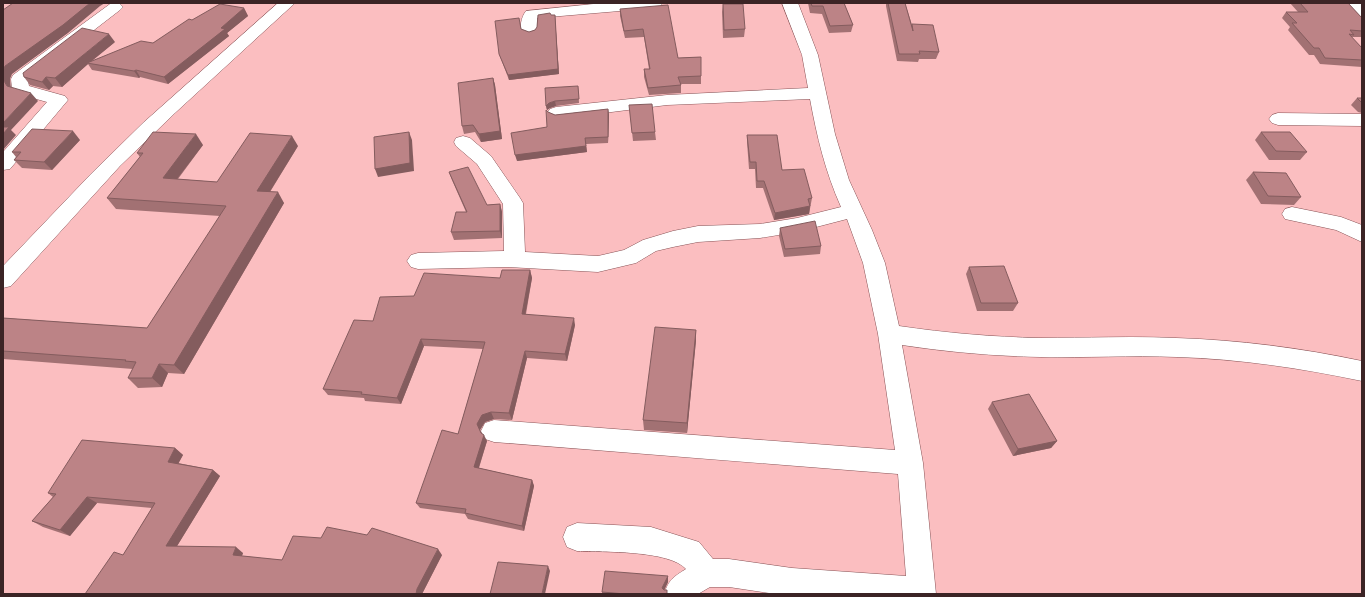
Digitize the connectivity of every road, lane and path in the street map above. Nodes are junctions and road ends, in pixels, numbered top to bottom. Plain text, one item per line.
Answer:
1 (287, 3) edge
2 (656, 3) edge
3 (790, 3) edge
4 (1352, 3) edge
5 (115, 7) dead end
6 (1362, 13) edge
7 (529, 31) edge
8 (818, 92) junction
9 (556, 113) edge
10 (1278, 119) dead end
11 (1362, 120) edge
12 (463, 142) dead end
13 (3, 164) edge
14 (852, 211) junction
15 (1292, 214) dead end
16 (1362, 234) edge
17 (515, 259) junction
18 (418, 261) dead end
19 (3, 280) edge
20 (889, 334) junction
21 (1362, 371) edge
22 (494, 431) dead end
23 (910, 462) junction
24 (577, 537) dead end
25 (707, 573) junction
26 (921, 593) edge
27 (678, 594) edge

1 - 19 street
2 - 7 street
3 - 8 street
4 - 6 street
5 - 13 street
8 - 9 street
8 - 14 street
10 - 11 street
12 - 17 street
14 - 17 street
14 - 20 street
15 - 16 street
17 - 18 street
20 - 21 street
20 - 23 street
22 - 23 street
23 - 26 street
24 - 25 street
25 - 26 street
25 - 27 street

